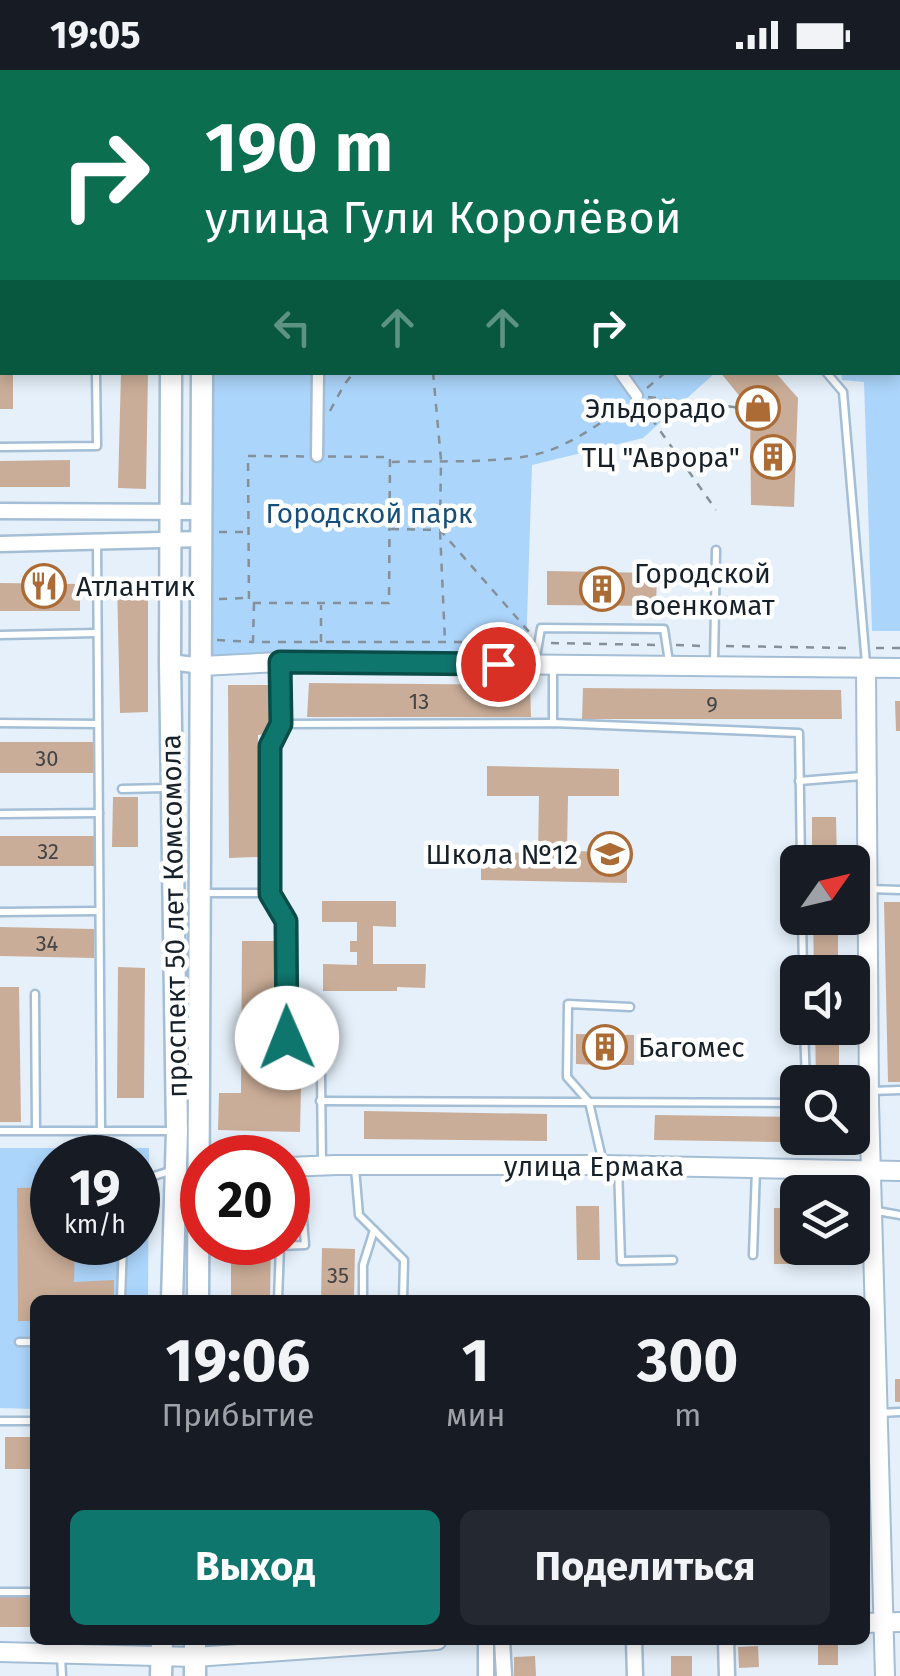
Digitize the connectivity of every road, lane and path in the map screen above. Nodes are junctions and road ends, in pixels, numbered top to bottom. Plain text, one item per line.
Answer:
1 (96, 375) edge
2 (171, 375) edge
3 (202, 375) edge
4 (318, 375) edge
5 (352, 375) edge
6 (433, 375) edge
7 (622, 375) edge
8 (662, 375) edge
9 (829, 375) edge
10 (636, 396) junction
11 (750, 410) dead end
12 (317, 434) junction
13 (0, 446) edge
14 (317, 456) junction
15 (441, 460) junction
16 (390, 462) junction
17 (716, 510) dead end
18 (0, 511) edge
19 (170, 511) junction
20 (202, 512) junction
21 (390, 529) junction
22 (440, 530) junction
23 (248, 532) junction
24 (209, 535) junction
25 (171, 540) junction
26 (97, 542) junction
27 (0, 544) edge
28 (716, 550) dead end
29 (249, 598) junction
30 (217, 599) dead end
31 (254, 603) junction
32 (321, 603) junction
33 (98, 634) junction
34 (0, 635) edge
35 (217, 641) dead end
36 (254, 642) junction
37 (321, 642) junction
38 (538, 642) junction
39 (445, 644) junction
40 (666, 645) junction
41 (715, 646) junction
42 (864, 648) junction
43 (900, 648) edge
44 (170, 662) junction
45 (280, 662) junction
46 (544, 665) junction
47 (202, 666) junction
48 (669, 666) junction
49 (714, 666) junction
50 (866, 668) junction
51 (900, 668) edge
52 (0, 723) edge
53 (553, 723) junction
54 (98, 724) junction
55 (281, 724) junction
56 (868, 775) junction
57 (799, 781) junction
58 (122, 788) dead end
59 (172, 788) junction
60 (99, 813) junction
61 (0, 814) edge
62 (801, 845) edge
63 (868, 845) edge
64 (870, 889) edge
65 (900, 890) edge
66 (199, 893) junction
67 (270, 894) junction
68 (99, 911) junction
69 (0, 912) edge
70 (867, 935) edge
71 (35, 994) dead end
72 (630, 1006) dead end
73 (864, 1065) edge
74 (900, 1090) edge
75 (870, 1097) edge
76 (320, 1101) junction
77 (589, 1102) junction
78 (780, 1103) edge
79 (0, 1130) edge
80 (36, 1130) junction
81 (101, 1130) junction
82 (177, 1131) junction
83 (201, 1135) edge
84 (869, 1155) edge
85 (611, 1165) junction
86 (310, 1166) edge
87 (322, 1166) junction
88 (355, 1166) junction
89 (756, 1167) junction
90 (870, 1169) junction
91 (176, 1170) junction
92 (180, 1170) edge
93 (900, 1171) edge
94 (160, 1174) edge
95 (873, 1211) junction
96 (900, 1215) edge
97 (374, 1230) junction
98 (753, 1255) dead end
99 (673, 1260) dead end
100 (122, 1265) edge
101 (199, 1265) edge
102 (279, 1265) edge
103 (121, 1295) edge
104 (172, 1295) edge
105 (198, 1295) edge
106 (278, 1295) edge
107 (363, 1295) edge
108 (403, 1295) edge
109 (19, 1342) dead end
110 (30, 1342) edge
111 (871, 1371) edge
112 (900, 1412) edge
113 (878, 1413) junction
114 (0, 1421) edge
115 (30, 1421) edge
116 (0, 1592) edge
117 (30, 1592) edge
118 (883, 1623) edge
119 (370, 1645) edge
120 (486, 1645) edge
121 (502, 1645) edge
122 (634, 1645) edge
123 (726, 1645) edge
124 (0, 1652) edge
125 (61, 1654) junction
126 (161, 1657) edge
127 (195, 1658) edge
128 (62, 1676) edge
129 (486, 1676) edge
130 (504, 1676) edge
131 (636, 1676) edge
132 (727, 1676) edge
133 (885, 1676) edge

1 - 13 lane
2 - 19 main road, проспект 50 лет Комсомола
3 - 20 main road, проспект 50 лет Комсомола
4 - 12 street
5 - 12 path
6 - 15 path
7 - 10 street
8 - 10 path
9 - 42 lane
10 - 11 path
10 - 15 path
10 - 17 path
12 - 14 street
14 - 16 path
14 - 23 path
15 - 16 path
15 - 22 path
16 - 21 path
18 - 19 street
19 - 20 street
19 - 25 main road, проспект 50 лет Комсомола
20 - 24 main road, проспект 50 лет Комсомола
21 - 22 path
21 - 32 path
22 - 38 path
22 - 39 path
23 - 24 path
23 - 29 path
24 - 25 street
24 - 47 main road, проспект 50 лет Комсомола
25 - 26 street
25 - 44 main road, проспект 50 лет Комсомола
26 - 27 street
26 - 33 lane
28 - 41 lane
29 - 30 path
29 - 31 path
31 - 32 path
31 - 36 path
32 - 37 path
33 - 34 lane
33 - 54 lane
35 - 36 path
36 - 37 path
37 - 39 path
38 - 39 path
38 - 40 path
38 - 40 lane
38 - 46 lane
40 - 41 path
40 - 48 lane
41 - 42 path
41 - 49 lane
42 - 43 path
42 - 50 lane
44 - 47 street
44 - 59 main road, проспект 50 лет Комсомола
45 - 46 street
45 - 47 street
45 - 55 lane
46 - 48 street
46 - 53 lane
47 - 66 main road, проспект 50 лет Комсомола
48 - 49 street
49 - 50 street
50 - 51 street
50 - 56 street
52 - 54 lane
53 - 55 lane
53 - 57 lane
54 - 60 lane
55 - 67 lane
56 - 57 lane
56 - 63 street
57 - 62 lane
58 - 59 lane
59 - 82 main road, проспект 50 лет Комсомола
60 - 61 lane
60 - 68 lane
64 - 65 lane
66 - 67 lane
66 - 83 main road, проспект 50 лет Комсомола
67 - 76 lane
68 - 69 lane
68 - 81 lane
70 - 73 street
71 - 80 lane
72 - 77 lane
74 - 75 lane
76 - 77 lane
76 - 87 lane
77 - 78 lane
77 - 85 lane
79 - 80 lane
80 - 81 lane
81 - 82 lane
82 - 91 main road, проспект 50 лет Комсомола
84 - 90 street
85 - 88 street, улица Ермака
85 - 89 street, улица Ермака
85 - 99 lane
86 - 87 street, улица Ермака
87 - 88 street, улица Ермака
88 - 97 lane
89 - 90 street, улица Ермака
89 - 98 lane
90 - 93 street, улица Ермака
90 - 95 street
91 - 92 main road
91 - 94 lane
91 - 104 main road, проспект 50 лет Комсомола
95 - 96 lane
95 - 111 street
97 - 107 lane
97 - 108 lane
100 - 103 lane
101 - 105 main road, проспект 50 лет Комсомола
102 - 106 lane
109 - 110 lane
111 - 113 street
112 - 113 lane
113 - 118 street
114 - 115 lane
116 - 117 lane
118 - 133 street
119 - 127 street
120 - 129 street
121 - 130 street
122 - 131 street
123 - 132 street
124 - 125 street
125 - 126 street
125 - 128 lane
126 - 127 street

